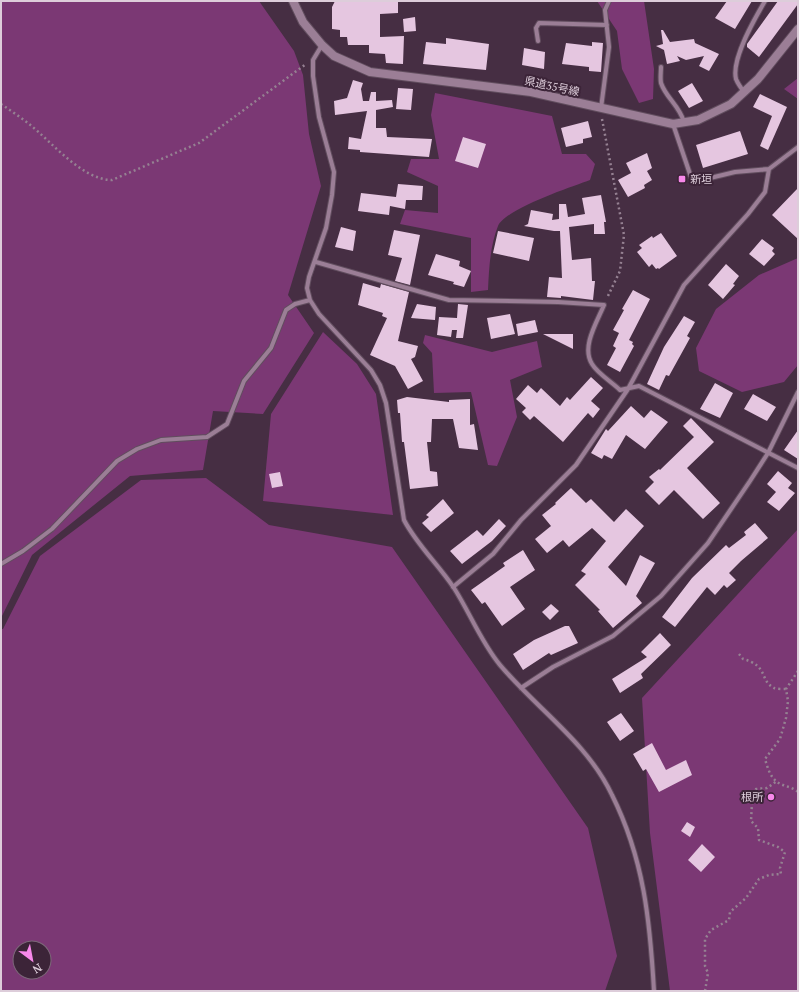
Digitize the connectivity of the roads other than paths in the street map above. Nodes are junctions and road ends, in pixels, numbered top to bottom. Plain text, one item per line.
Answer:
1 (293, 1) edge
2 (609, 1) edge
3 (765, 1) edge
4 (607, 26) junction
5 (798, 28) edge
6 (538, 41) dead end
7 (322, 45) junction
8 (661, 67) dead end
9 (745, 92) junction
10 (601, 112) junction
11 (684, 123) junction
12 (673, 124) junction
13 (798, 147) edge
14 (769, 169) junction
15 (316, 262) junction
16 (310, 300) junction
17 (628, 389) junction
18 (798, 392) edge
19 (768, 453) junction
20 (798, 468) edge
21 (1, 564) edge
22 (454, 588) junction
23 (521, 688) junction
24 (654, 991) edge

1 - 7 main road, 県道35号線
2 - 4 street
3 - 9 street
4 - 6 street
4 - 10 street
5 - 9 main road, 県道35号線
7 - 10 main road, 県道35号線
7 - 15 street
8 - 11 street
9 - 11 main road, 県道35号線
10 - 12 main road, 県道35号線
11 - 12 main road, 県道35号線
12 - 14 street
13 - 14 street
14 - 17 street
15 - 16 street
15 - 17 street
16 - 21 street
16 - 22 street
17 - 19 street
17 - 22 street
18 - 19 street
19 - 20 street
19 - 23 street
22 - 23 street
23 - 24 street

